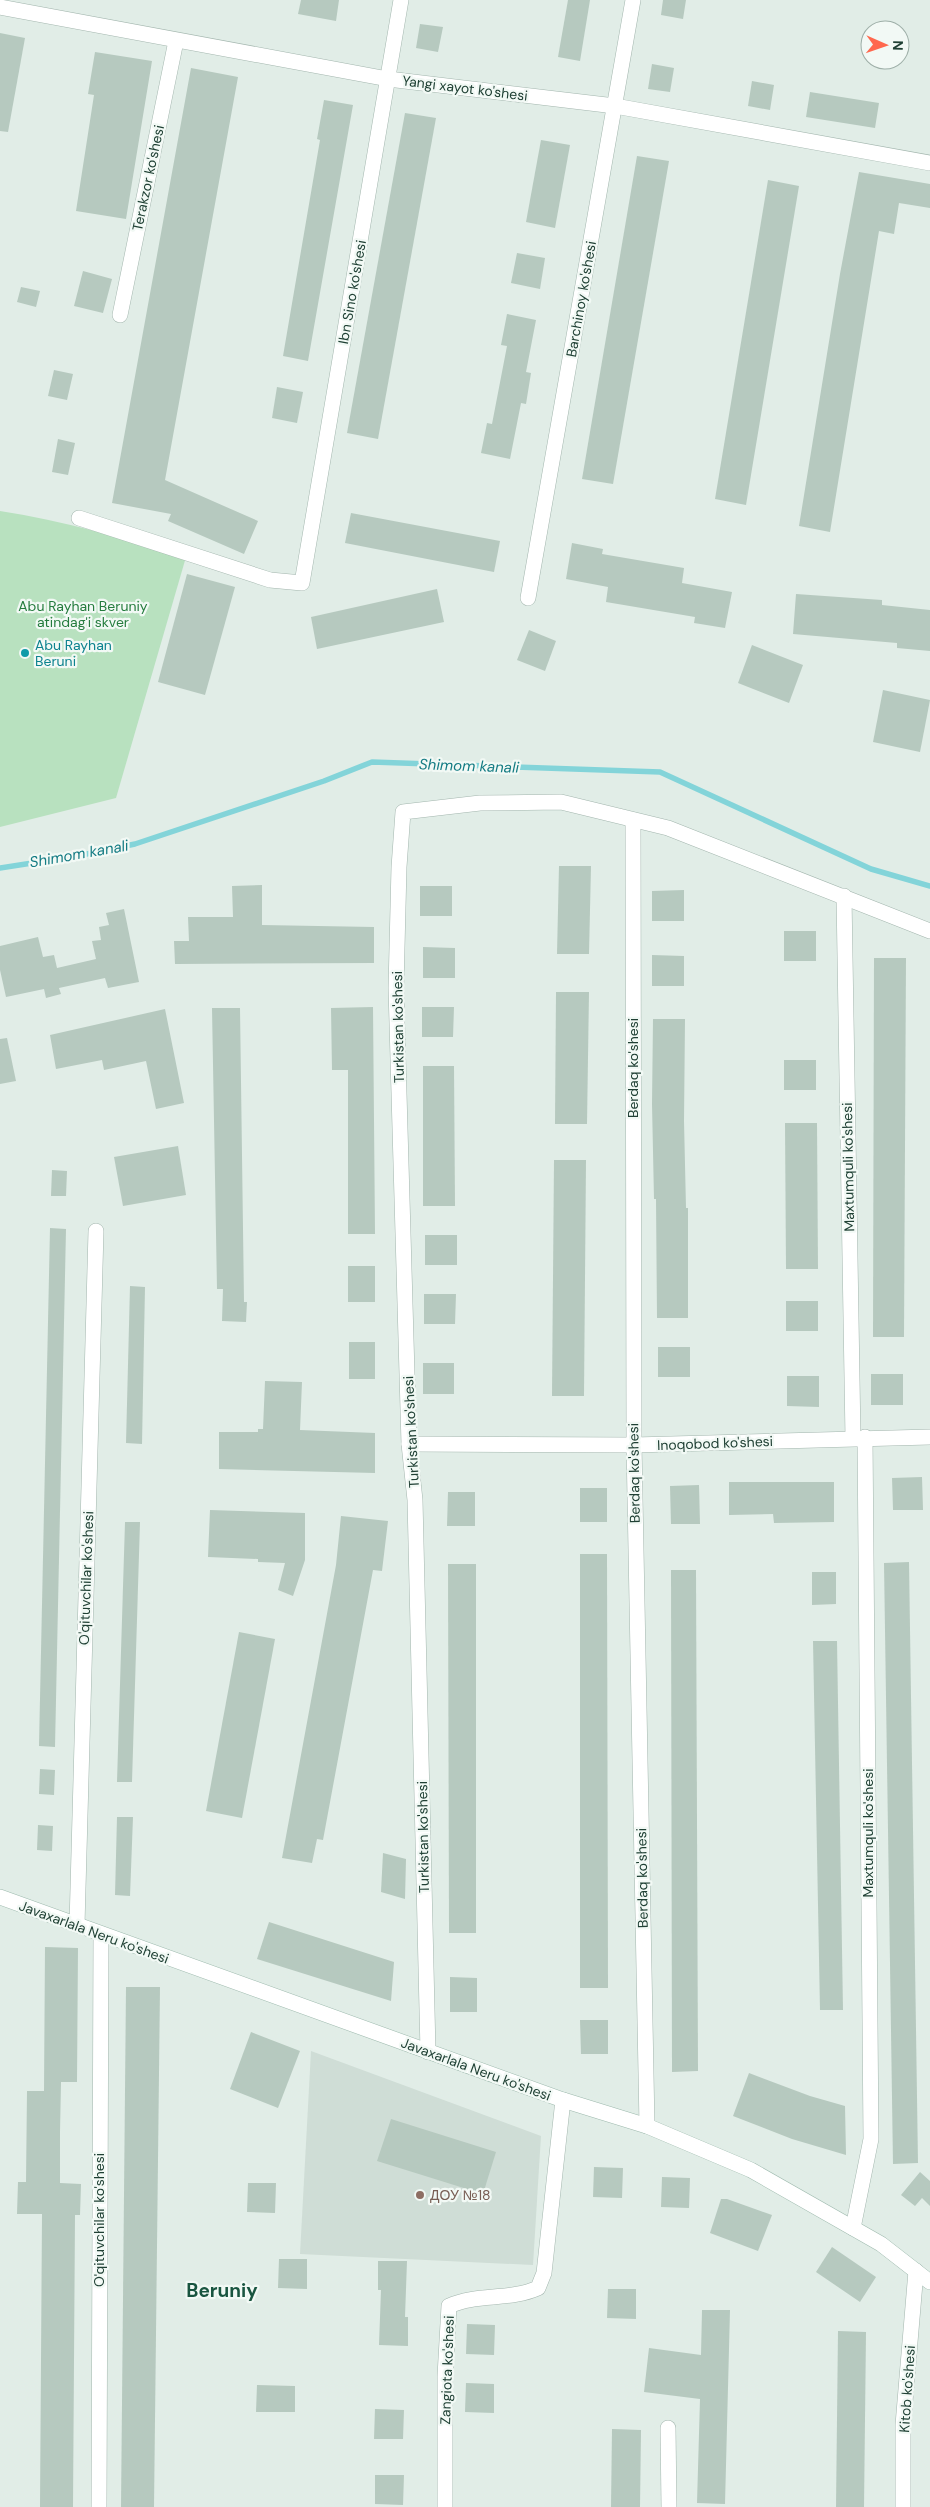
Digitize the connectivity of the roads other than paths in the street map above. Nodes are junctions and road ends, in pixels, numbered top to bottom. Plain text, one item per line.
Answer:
1 (401, 0) edge
2 (633, 0) edge
3 (0, 7) edge
4 (176, 41) junction
5 (388, 79) junction
6 (615, 106) junction
7 (930, 163) edge
8 (120, 315) dead end
9 (79, 518) dead end
10 (528, 598) dead end
11 (632, 820) junction
12 (844, 896) junction
13 (930, 931) edge
14 (96, 1231) dead end
15 (859, 1437) junction
16 (930, 1437) edge
17 (409, 1444) junction
18 (634, 1446) junction
19 (0, 1897) edge
20 (76, 1925) junction
21 (101, 1934) junction
22 (428, 2052) junction
23 (563, 2100) junction
24 (647, 2126) junction
25 (853, 2228) junction
26 (916, 2271) junction
27 (930, 2282) edge
28 (668, 2428) dead end
29 (99, 2507) edge
30 (445, 2507) edge
31 (669, 2507) edge
32 (903, 2507) edge

1 - 5 street, Ibn Sino ko'shesi
2 - 6 street, Barchinoy ko'shesi
3 - 4 street, Yangi xayot ko'shesi
4 - 5 street, Yangi xayot ko'shesi
4 - 8 street, Terakzor ko'shesi
5 - 6 street, Yangi xayot ko'shesi
5 - 9 street, Ibn Sino ko'shesi
6 - 7 street, Yangi xayot ko'shesi
6 - 10 street, Barchinoy ko'shesi
11 - 12 street
11 - 17 street, Turkistan ko'shesi
11 - 18 street, Berdaq ko'shesi
12 - 13 street
12 - 15 street, Maxtumquli ko'shesi
14 - 20 street, O'qituvchilar ko'shesi
15 - 16 street, Inoqobod ko'shesi
15 - 18 street, Inoqobod ko'shesi
15 - 25 street, Maxtumquli ko'shesi
17 - 18 street, Inoqobod ko'shesi
17 - 22 street, Turkistan ko'shesi
18 - 24 street, Berdaq ko'shesi
19 - 20 street, Javaxarlala Neru ko'shesi
20 - 21 street, Javaxarlala Neru ko'shesi
21 - 22 street, Javaxarlala Neru ko'shesi
21 - 29 street, O'qituvchilar ko'shesi
22 - 23 street, Javaxarlala Neru ko'shesi
23 - 24 street, Javaxarlala Neru ko'shesi
23 - 30 street, Zangiota ko'shesi
24 - 25 street, Javaxarlala Neru ko'shesi
25 - 26 street, Javaxarlala Neru ko'shesi
26 - 27 street, Javaxarlala Neru ko'shesi
26 - 32 street, Kitob ko'shesi
28 - 31 street

